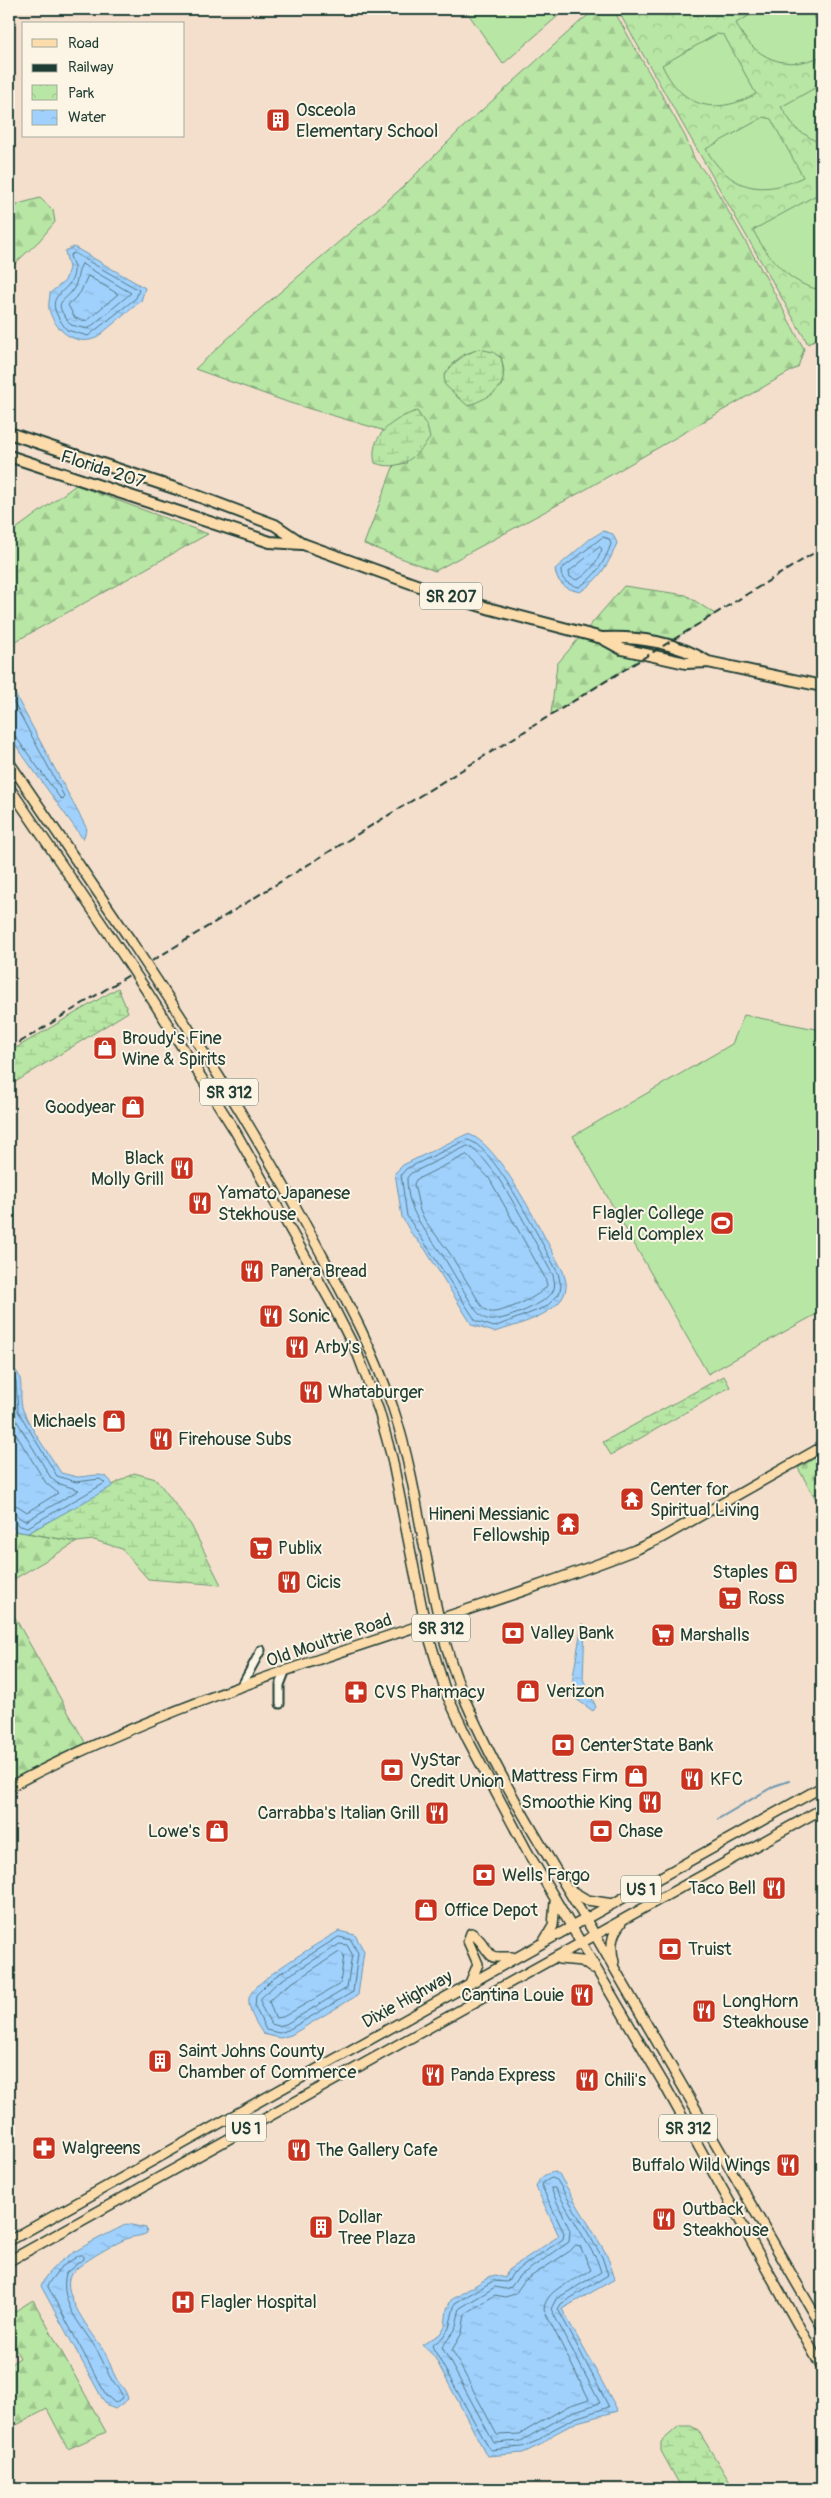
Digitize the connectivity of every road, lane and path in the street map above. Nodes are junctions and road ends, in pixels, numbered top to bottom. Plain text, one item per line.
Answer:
1 (9, 432) edge
2 (9, 456) edge
3 (302, 544) junction
4 (822, 686) edge
5 (9, 762) edge
6 (9, 787) edge
7 (379, 1411) junction
8 (403, 1439) junction
9 (822, 1447) edge
10 (438, 1619) junction
11 (425, 1624) junction
12 (261, 1650) dead end
13 (285, 1672) junction
14 (240, 1688) junction
15 (280, 1704) dead end
16 (500, 1772) junction
17 (487, 1778) junction
18 (9, 1787) edge
19 (822, 1787) edge
20 (822, 1809) edge
21 (565, 1885) junction
22 (555, 1899) junction
23 (614, 1904) junction
24 (586, 1920) junction
25 (622, 1921) junction
26 (572, 1928) junction
27 (596, 1936) junction
28 (581, 1944) junction
29 (541, 1945) junction
30 (518, 1956) junction
31 (556, 1959) junction
32 (596, 1971) junction
33 (616, 1972) junction
34 (470, 1983) junction
35 (664, 2084) junction
36 (700, 2114) junction
37 (9, 2241) edge
38 (9, 2261) edge
39 (822, 2327) edge
40 (822, 2368) edge

1 - 3 highway, SR 207
2 - 3 highway, Florida 207 / SR 207
3 - 4 highway, SR 207
5 - 8 main road, SR 312, bridge
6 - 7 main road, SR 312, bridge
7 - 8 main road
7 - 11 main road, SR 312
8 - 10 main road, SR 312
9 - 10 main road, Old Moultrie Road
10 - 11 main road, Old Moultrie Road
10 - 16 main road, SR 312
11 - 13 main road, Old Moultrie Road
11 - 17 main road, SR 312
12 - 14 street
13 - 14 main road, Old Moultrie Road
13 - 15 street
14 - 18 main road, Old Moultrie Road
16 - 17 main road
16 - 21 main road, SR 312
17 - 22 main road, SR 312
19 - 23 main road, Dixie Highway / US 1
20 - 25 main road, Dixie Highway / US 1
21 - 23 main road
21 - 24 main road, SR 312
22 - 26 main road, SR 312
22 - 29 main road
23 - 24 main road, Dixie Highway / US 1
24 - 26 main road, Dixie Highway / US 1
24 - 27 main road, SR 312
25 - 27 main road, Dixie Highway / US 1
25 - 33 main road
26 - 28 main road, SR 312
26 - 29 main road, Dixie Highway / US 1
27 - 28 main road, Dixie Highway / US 1
27 - 33 main road, SR 312
28 - 31 main road, Dixie Highway / US 1
28 - 32 main road, SR 312
29 - 30 main road, Dixie Highway / US 1
30 - 34 main road, Dixie Highway / US 1
30 - 34 main road
31 - 32 main road
31 - 38 main road, Dixie Highway / US 1
32 - 35 main road, SR 312
33 - 36 main road, SR 312
34 - 37 main road, Dixie Highway / US 1
35 - 36 main road
35 - 40 main road, SR 312
36 - 39 main road, SR 312

